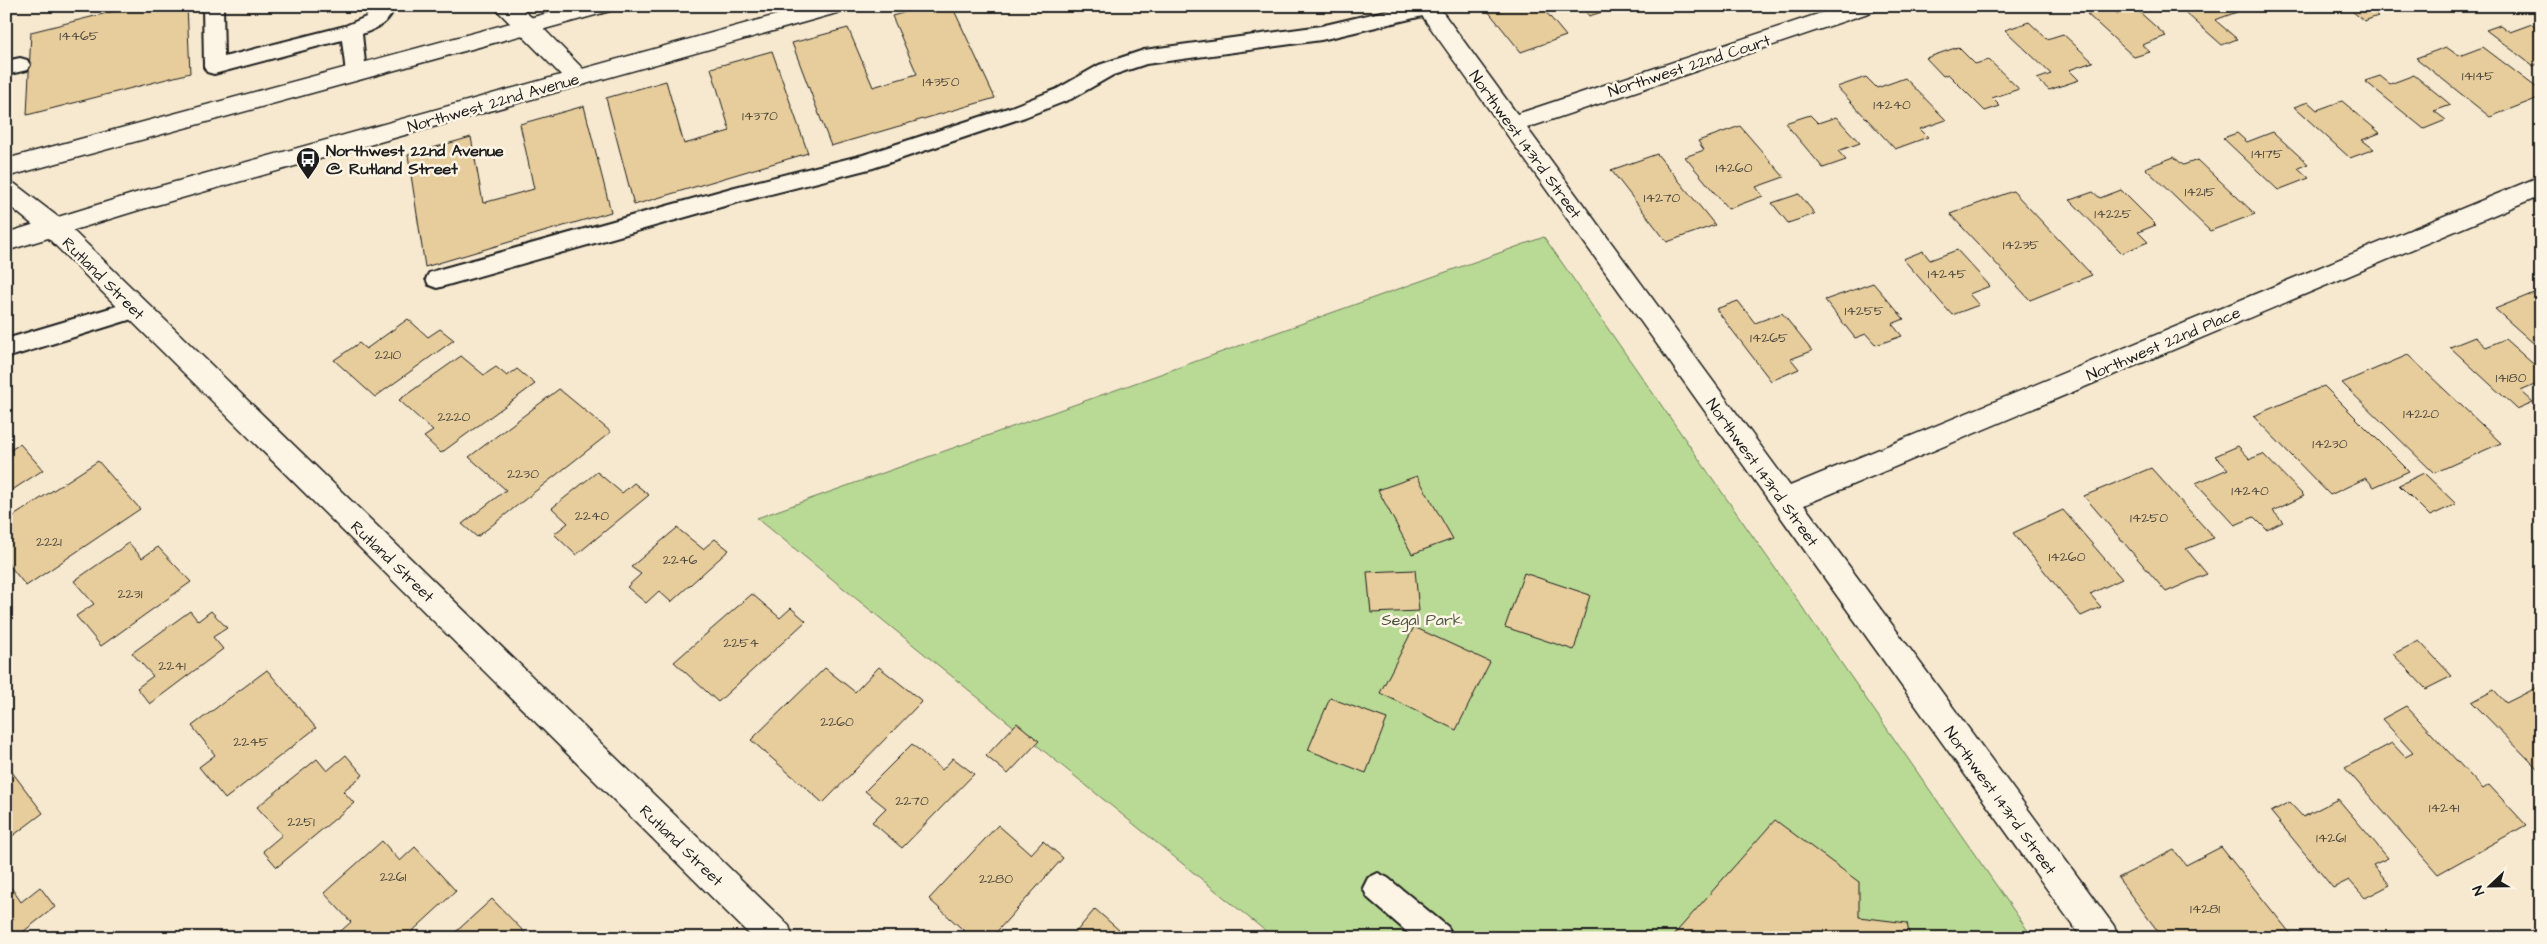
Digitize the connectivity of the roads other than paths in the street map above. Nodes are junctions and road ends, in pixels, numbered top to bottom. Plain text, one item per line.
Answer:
1 (213, 6) edge
2 (384, 6) edge
3 (504, 6) edge
4 (602, 6) edge
5 (836, 6) edge
6 (1866, 6) edge
7 (1426, 7) edge
8 (528, 26) junction
9 (351, 31) junction
10 (356, 73) junction
11 (578, 78) junction
12 (1511, 125) junction
13 (6, 168) edge
14 (2541, 185) edge
15 (6, 190) edge
16 (53, 227) junction
17 (6, 242) edge
18 (437, 279) dead end
19 (137, 310) junction
20 (6, 349) edge
21 (1785, 502) junction
22 (1378, 888) dead end
23 (776, 938) edge
24 (1437, 938) edge
25 (2102, 938) edge

1 - 9 lane
2 - 9 lane
3 - 8 street
4 - 8 street
5 - 11 street, Northwest 22nd Avenue
6 - 12 street, Northwest 22nd Court
7 - 12 street, Northwest 143rd Street
7 - 18 lane
8 - 10 street
8 - 11 street
9 - 10 lane
10 - 13 street
11 - 16 street, Northwest 22nd Avenue
12 - 21 street, Northwest 143rd Street
14 - 21 street, Northwest 22nd Place
15 - 16 street, Rutland Street
16 - 17 street, Northwest 22nd Avenue
16 - 19 street, Rutland Street
19 - 20 lane
19 - 23 street, Rutland Street
21 - 25 street, Northwest 143rd Street
22 - 24 lane

